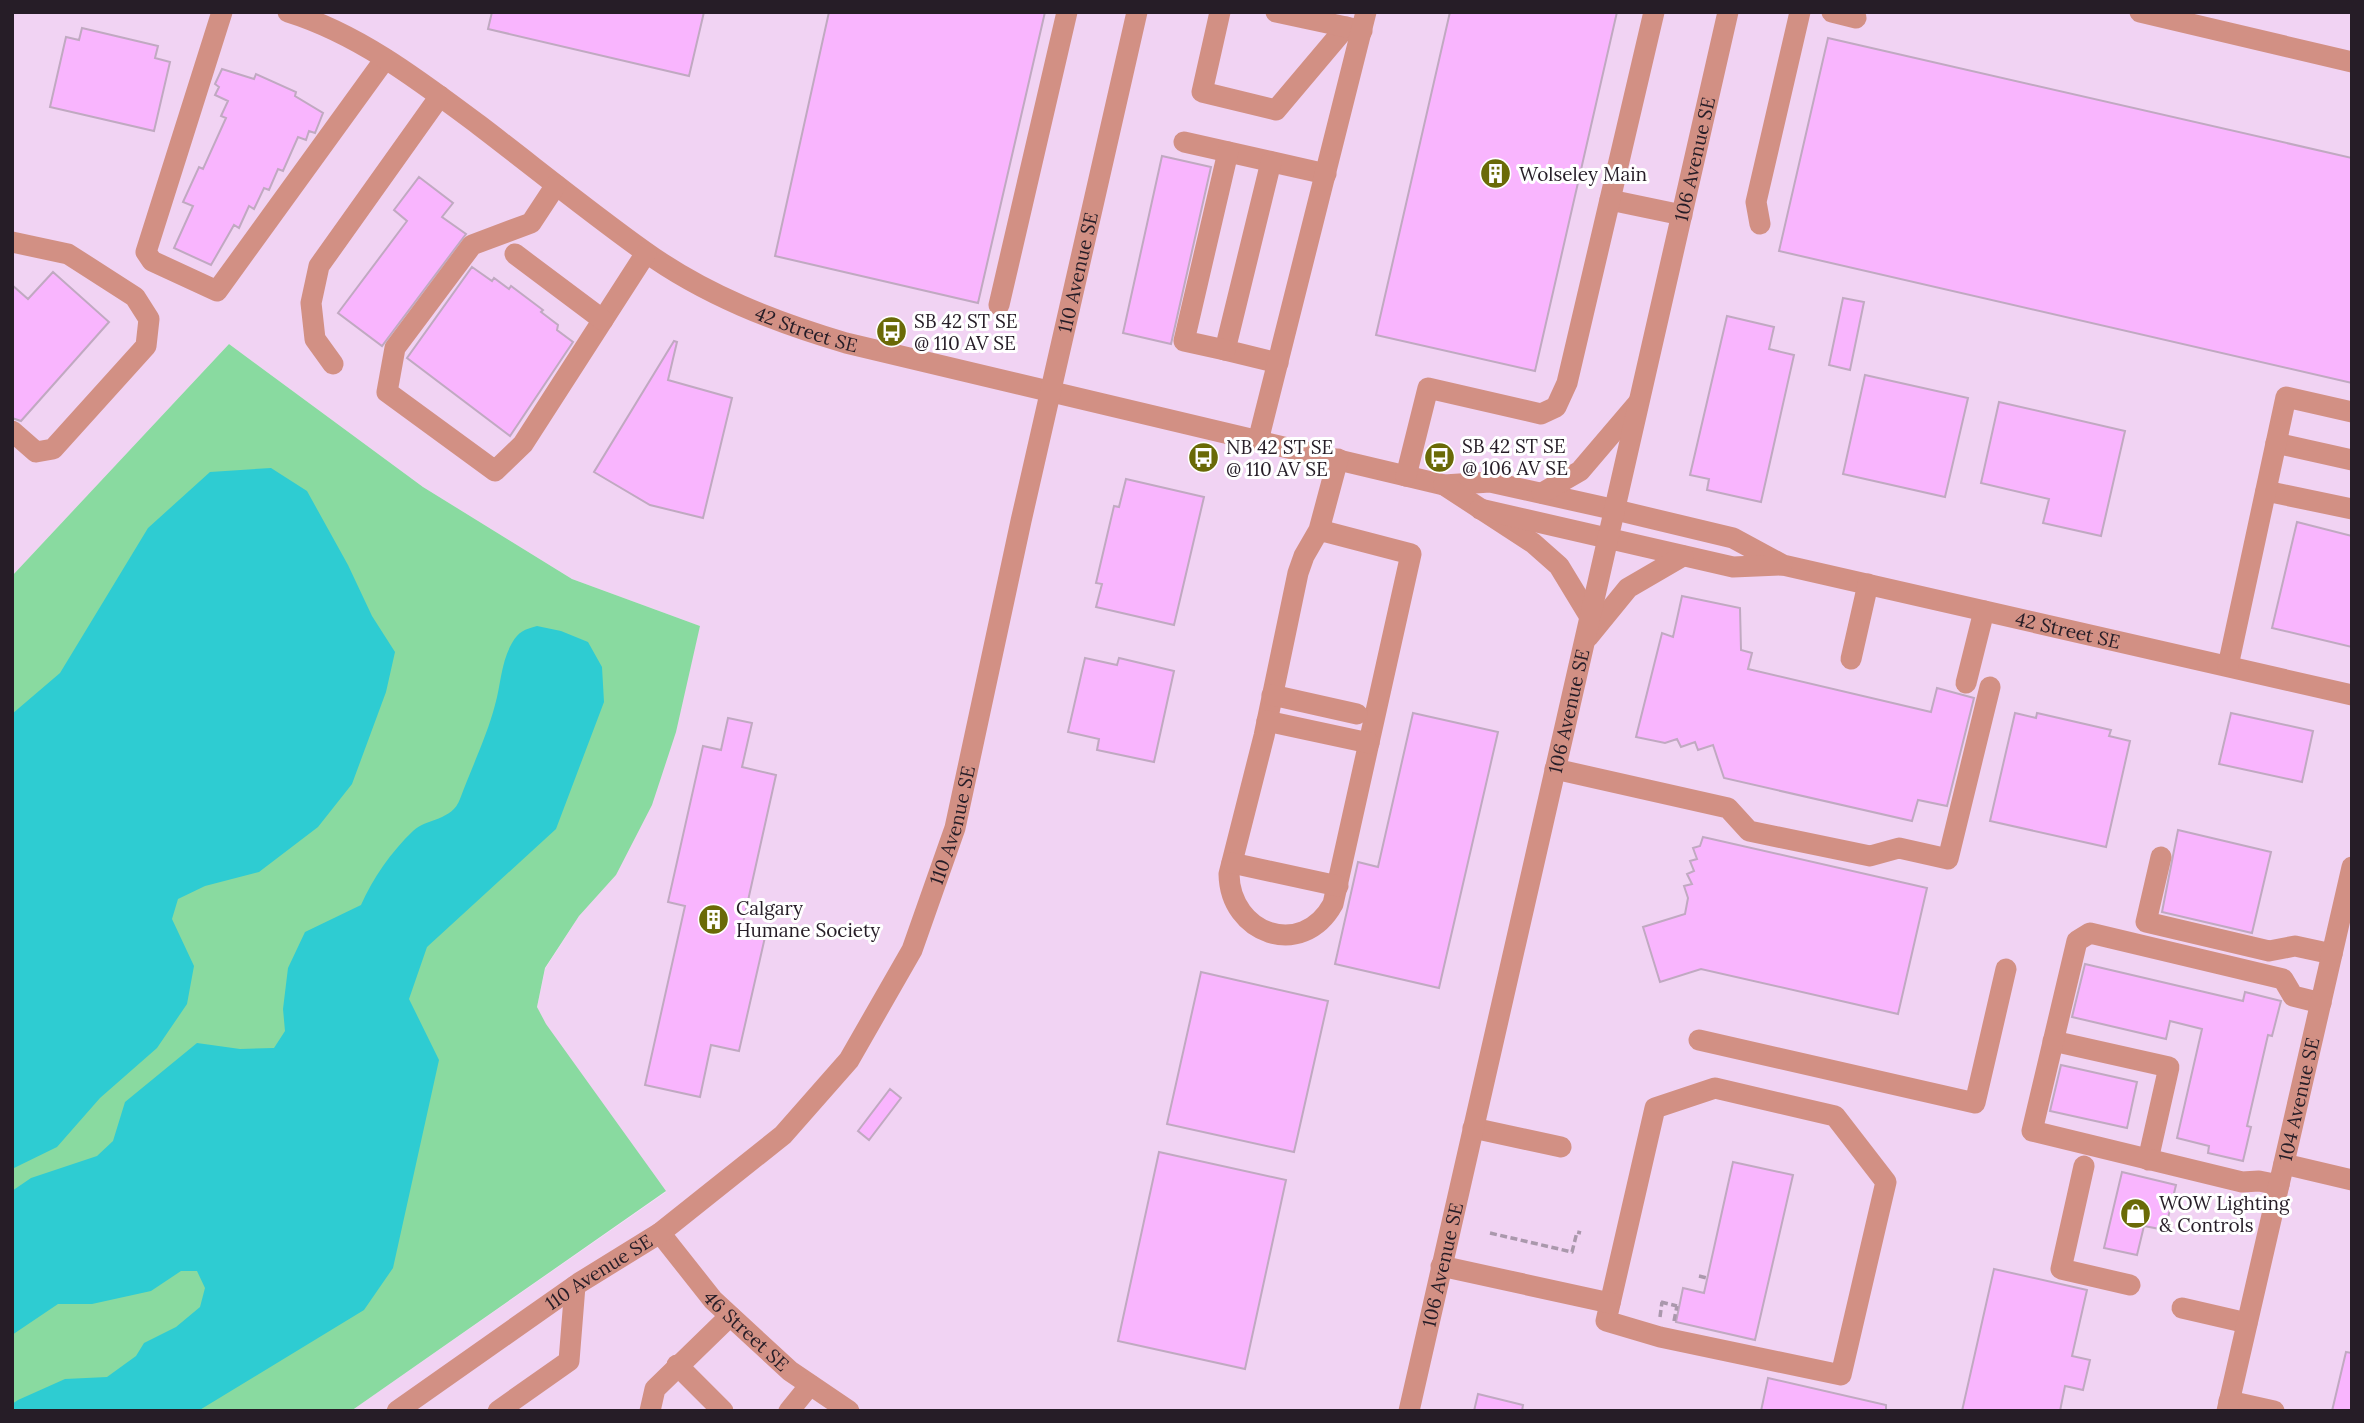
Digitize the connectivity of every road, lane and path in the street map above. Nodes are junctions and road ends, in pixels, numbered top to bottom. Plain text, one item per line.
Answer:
1 (222, 12) edge
2 (288, 12) edge
3 (1067, 12) edge
4 (1137, 12) edge
5 (1220, 12) edge
6 (1276, 12) edge
7 (1654, 12) edge
8 (1728, 12) edge
9 (1800, 12) edge
10 (1832, 12) edge
11 (2140, 12) edge
12 (1856, 18) dead end
13 (1358, 23) edge
14 (385, 59) junction
15 (2352, 62) edge
16 (440, 96) junction
17 (1184, 142) dead end
18 (1228, 152) junction
19 (1271, 162) junction
20 (1325, 174) junction
21 (556, 185) junction
22 (1610, 200) junction
23 (1682, 215) junction
24 (1760, 224) dead end
25 (12, 242) edge
26 (646, 253) junction
27 (515, 254) dead end
28 (999, 304) dead end
29 (603, 320) junction
30 (1225, 350) junction
31 (333, 363) dead end
32 (1278, 363) junction
33 (1052, 392) junction
34 (1640, 401) junction
35 (2352, 412) edge
36 (12, 430) edge
37 (1258, 441) junction
38 (2276, 443) junction
39 (1338, 459) junction
40 (2352, 460) edge
41 (1406, 475) junction
42 (1444, 485) junction
43 (2266, 491) junction
44 (1542, 494) junction
45 (1480, 509) junction
46 (2352, 509) edge
47 (1616, 510) junction
48 (1319, 530) junction
49 (1609, 538) junction
50 (1683, 556) junction
51 (1783, 565) junction
52 (1868, 584) junction
53 (1984, 611) junction
54 (1590, 617) junction
55 (1584, 642) junction
56 (1852, 659) dead end
57 (2228, 666) junction
58 (1966, 683) dead end
59 (1990, 687) dead end
60 (1272, 695) junction
61 (2352, 695) edge
62 (1357, 714) dead end
63 (1267, 721) junction
64 (1369, 743) junction
65 (1555, 769) junction
66 (2161, 856) dead end
67 (1232, 863) junction
68 (2352, 867) edge
69 (1338, 886) junction
70 (2339, 950) edge
71 (2006, 969) dead end
72 (2321, 1003) junction
73 (1699, 1040) dead end
74 (2053, 1041) junction
75 (1473, 1128) junction
76 (1561, 1147) dead end
77 (2148, 1160) junction
78 (2084, 1166) dead end
79 (2281, 1174) junction
80 (2352, 1180) edge
81 (660, 1233) junction
82 (1490, 1233) dead end
83 (1581, 1233) dead end
84 (1441, 1266) junction
85 (1699, 1276) dead end
86 (1707, 1278) dead end
87 (2130, 1284) dead end
88 (575, 1286) junction
89 (1610, 1303) junction
90 (1678, 1306) joint
91 (2182, 1308) dead end
92 (730, 1316) junction
93 (2247, 1323) junction
94 (677, 1365) junction
95 (810, 1385) junction
96 (2228, 1406) edge
97 (397, 1411) edge
98 (498, 1411) edge
99 (650, 1411) edge
100 (723, 1411) edge
101 (789, 1411) edge
102 (849, 1411) edge
103 (1409, 1411) edge
104 (2274, 1411) edge

1 - 14 street
2 - 14 street, 42 Street SE
3 - 28 street
4 - 33 street, 110 Avenue SE
5 - 13 street
6 - 13 street
7 - 22 street
8 - 23 street, 106 Avenue SE
9 - 24 street
10 - 12 street
11 - 15 street
13 - 20 street
14 - 16 street, 42 Street SE
16 - 21 street, 42 Street SE
16 - 31 street
17 - 18 street
18 - 19 street
18 - 30 street
19 - 20 street
19 - 30 street
20 - 32 street
21 - 26 street, 42 Street SE
21 - 29 street
22 - 23 street
22 - 41 street
23 - 34 street, 106 Avenue SE
25 - 36 street
26 - 29 street
26 - 33 street, 42 Street SE
27 - 29 street
30 - 32 street
32 - 37 street
33 - 37 street, 42 Street SE
33 - 81 street, 110 Avenue SE
34 - 44 street
34 - 47 street, 106 Avenue SE
35 - 38 street
37 - 39 street, 42 Street SE
38 - 40 street
38 - 43 street
39 - 41 street, 42 Street SE
39 - 48 street
41 - 42 street, 42 Street SE
42 - 44 street, 42 Street SE
42 - 45 street, 42 Street SE
43 - 46 street
43 - 57 street
44 - 47 street, 42 Street SE
45 - 49 street, 42 Street SE
45 - 54 street
47 - 49 street, 106 Avenue SE
47 - 51 street, 42 Street SE
48 - 60 street
48 - 64 street
49 - 50 street, 42 Street SE
49 - 54 street, 106 Avenue SE
50 - 51 street, 42 Street SE
50 - 55 street
51 - 52 street, 42 Street SE
52 - 53 street, 42 Street SE
52 - 56 street
53 - 57 street, 42 Street SE
53 - 58 street
54 - 55 street, 106 Avenue SE
55 - 65 street, 106 Avenue SE
57 - 61 street, 42 Street SE
59 - 65 street
60 - 62 street
60 - 63 street
63 - 64 street
63 - 67 street
64 - 69 street
65 - 75 street, 106 Avenue SE
66 - 70 street
67 - 69 street
67 - 69 street
68 - 70 street, 104 Avenue SE
70 - 72 street, 104 Avenue SE
71 - 73 street
72 - 74 street
72 - 79 street, 104 Avenue SE
74 - 77 street
74 - 77 street
75 - 76 street
75 - 84 street, 106 Avenue SE
77 - 79 street
78 - 87 street
79 - 80 street
79 - 93 street, 104 Avenue SE
81 - 88 street, 110 Avenue SE
81 - 92 street, 46 Street SE
82 - 83 path
84 - 89 street
84 - 103 street, 106 Avenue SE
85 - 86 path
88 - 97 street, 110 Avenue SE
88 - 98 street
89 - 89 street
90 - 90 path
91 - 93 street
92 - 94 street
92 - 95 street, 46 Street SE
93 - 96 street, 104 Avenue SE
94 - 99 street
94 - 100 street
95 - 101 street
95 - 102 street, 46 Street SE
96 - 104 street

